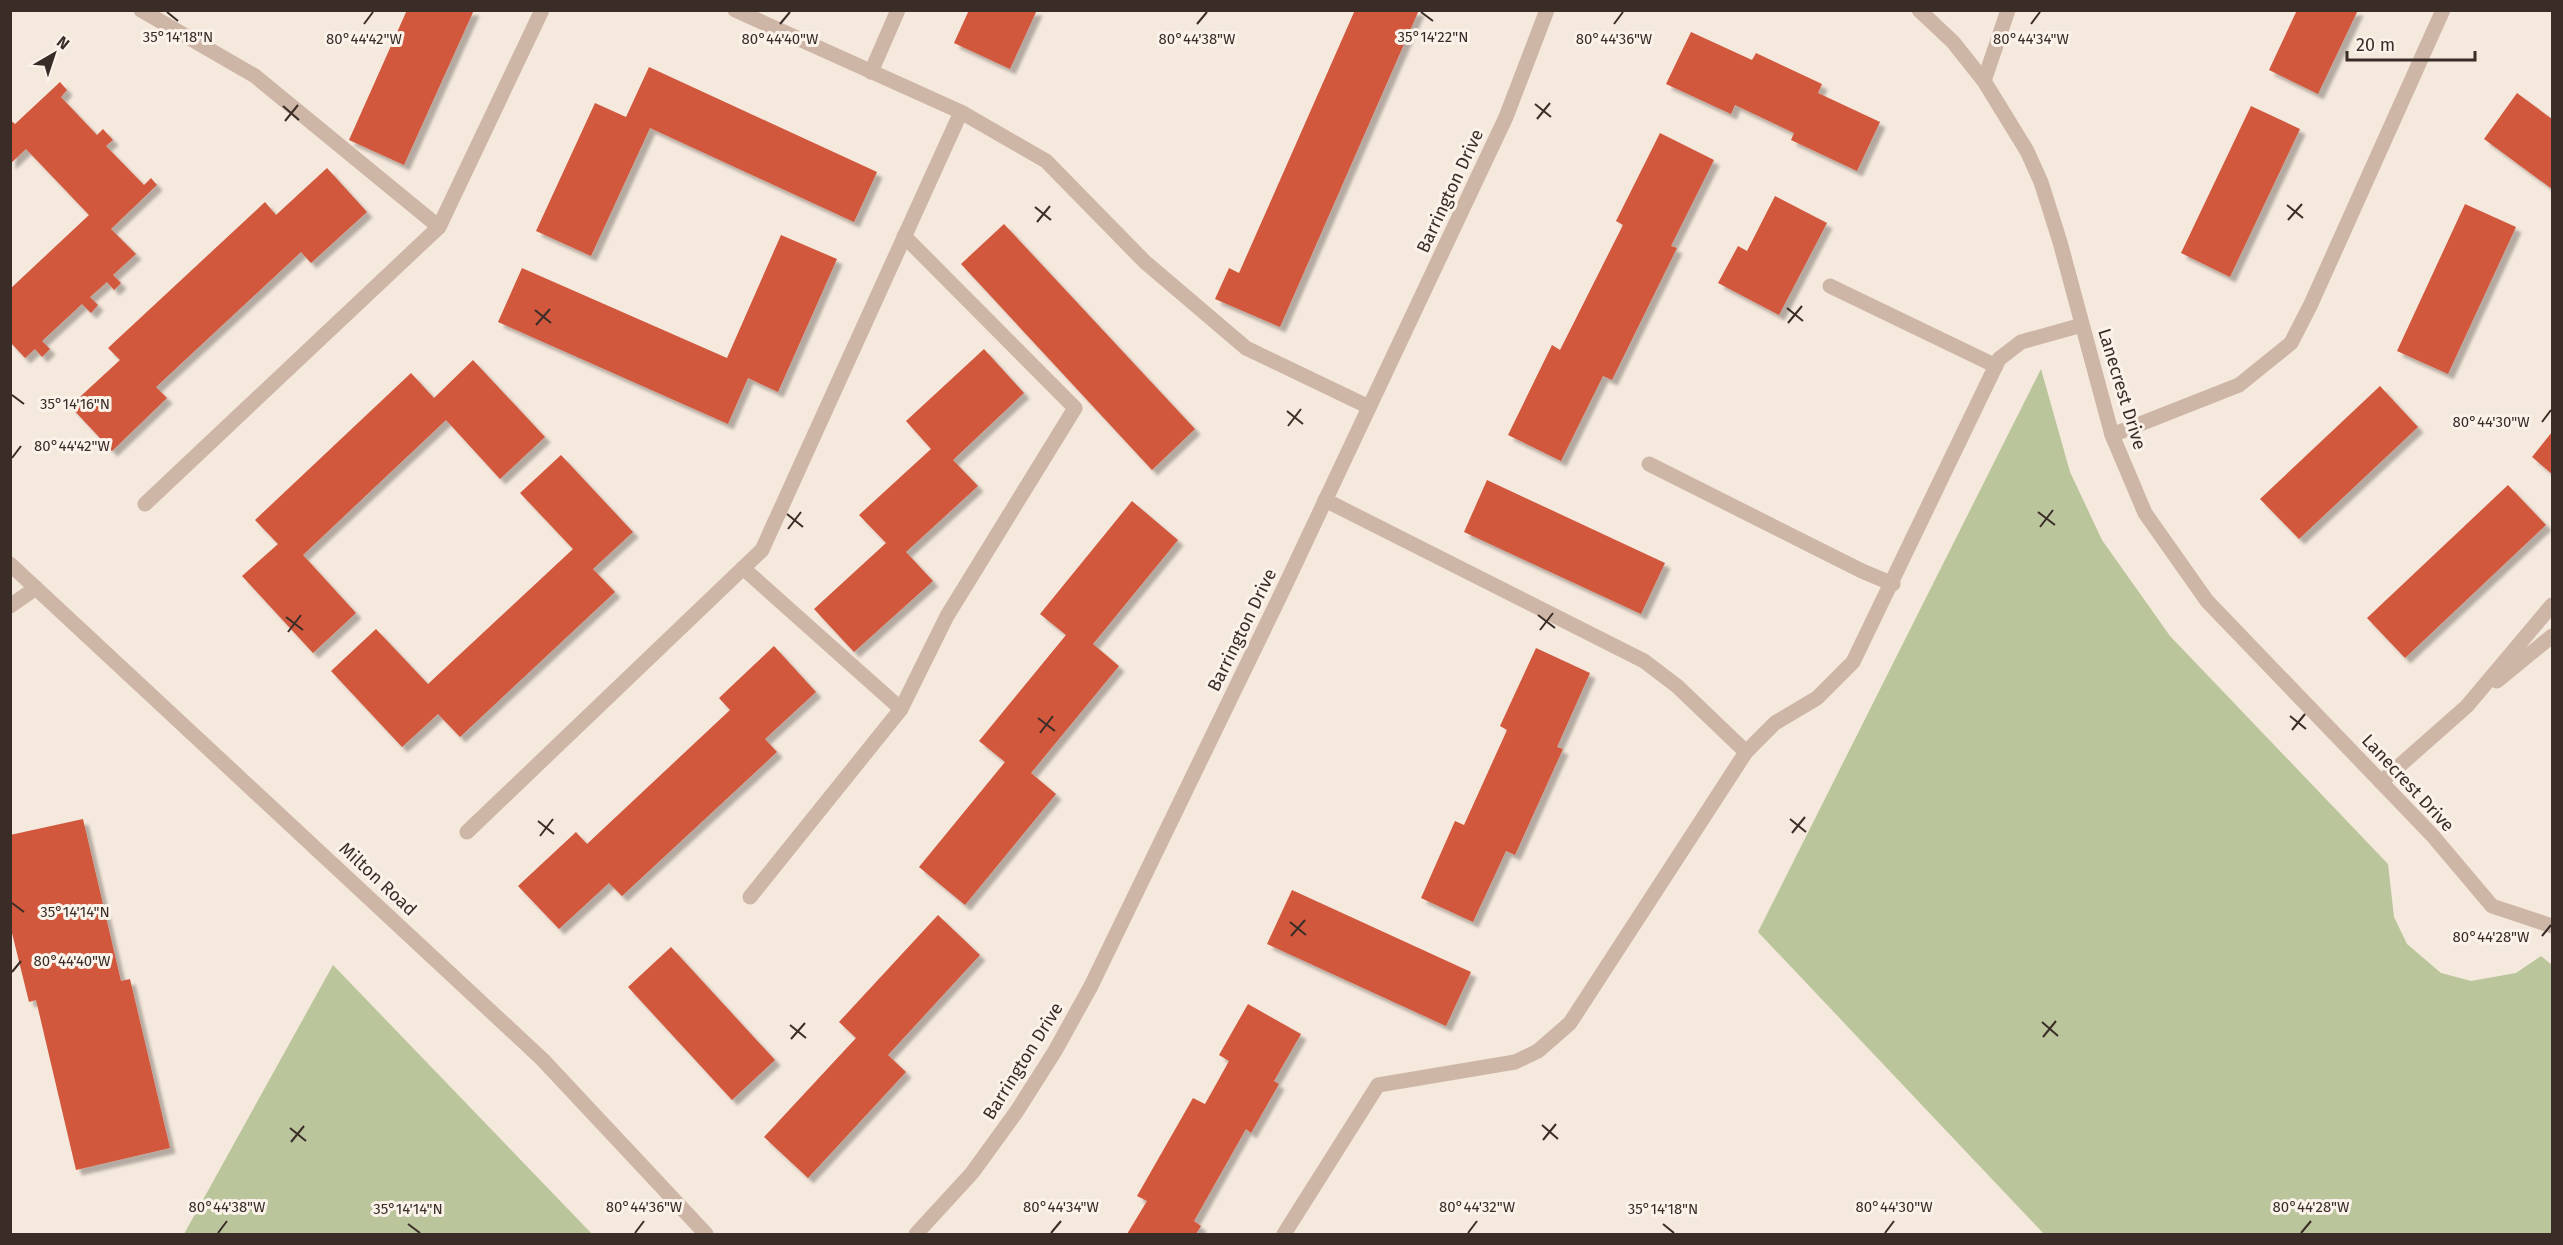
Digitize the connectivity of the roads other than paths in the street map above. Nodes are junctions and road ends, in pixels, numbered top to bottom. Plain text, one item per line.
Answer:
1 (141, 10) edge
2 (542, 10) edge
3 (735, 10) edge
4 (898, 10) edge
5 (1547, 10) edge
6 (1919, 10) edge
7 (2008, 10) edge
8 (2443, 10) edge
9 (871, 72) junction
10 (1984, 81) junction
11 (961, 112) junction
12 (439, 227) junction
13 (904, 236) junction
14 (1830, 286) dead end
15 (2082, 325) junction
16 (1996, 366) junction
17 (1369, 407) junction
18 (2112, 435) junction
19 (1649, 464) dead end
20 (1325, 500) junction
21 (145, 504) dead end
22 (10, 564) edge
23 (743, 568) junction
24 (1893, 584) junction
25 (36, 588) junction
26 (2553, 605) edge
27 (10, 606) edge
28 (2553, 636) edge
29 (2467, 706) junction
30 (901, 709) junction
31 (1746, 752) junction
32 (2381, 782) junction
33 (467, 832) dead end
34 (750, 897) dead end
35 (2553, 926) edge
36 (706, 1234) edge
37 (916, 1234) edge
38 (1284, 1234) edge

1 - 12 street
2 - 12 street
3 - 9 street
4 - 9 street
5 - 17 street, Barrington Drive
6 - 10 street, Lanecrest Drive
7 - 10 street
8 - 18 street
9 - 11 street
10 - 15 street, Lanecrest Drive
11 - 13 street
11 - 17 street
12 - 21 street
13 - 23 street
13 - 30 street
14 - 16 street
15 - 16 street
15 - 18 street, Lanecrest Drive
16 - 24 street
17 - 20 street, Barrington Drive
18 - 32 street, Lanecrest Drive
19 - 24 street
20 - 31 street
20 - 37 street, Barrington Drive
22 - 25 street, Milton Road
23 - 30 street
23 - 33 street
24 - 31 street
25 - 27 street
25 - 36 street, Milton Road
26 - 29 street
28 - 29 street
29 - 32 street
30 - 34 street
31 - 38 street
32 - 35 street, Lanecrest Drive

